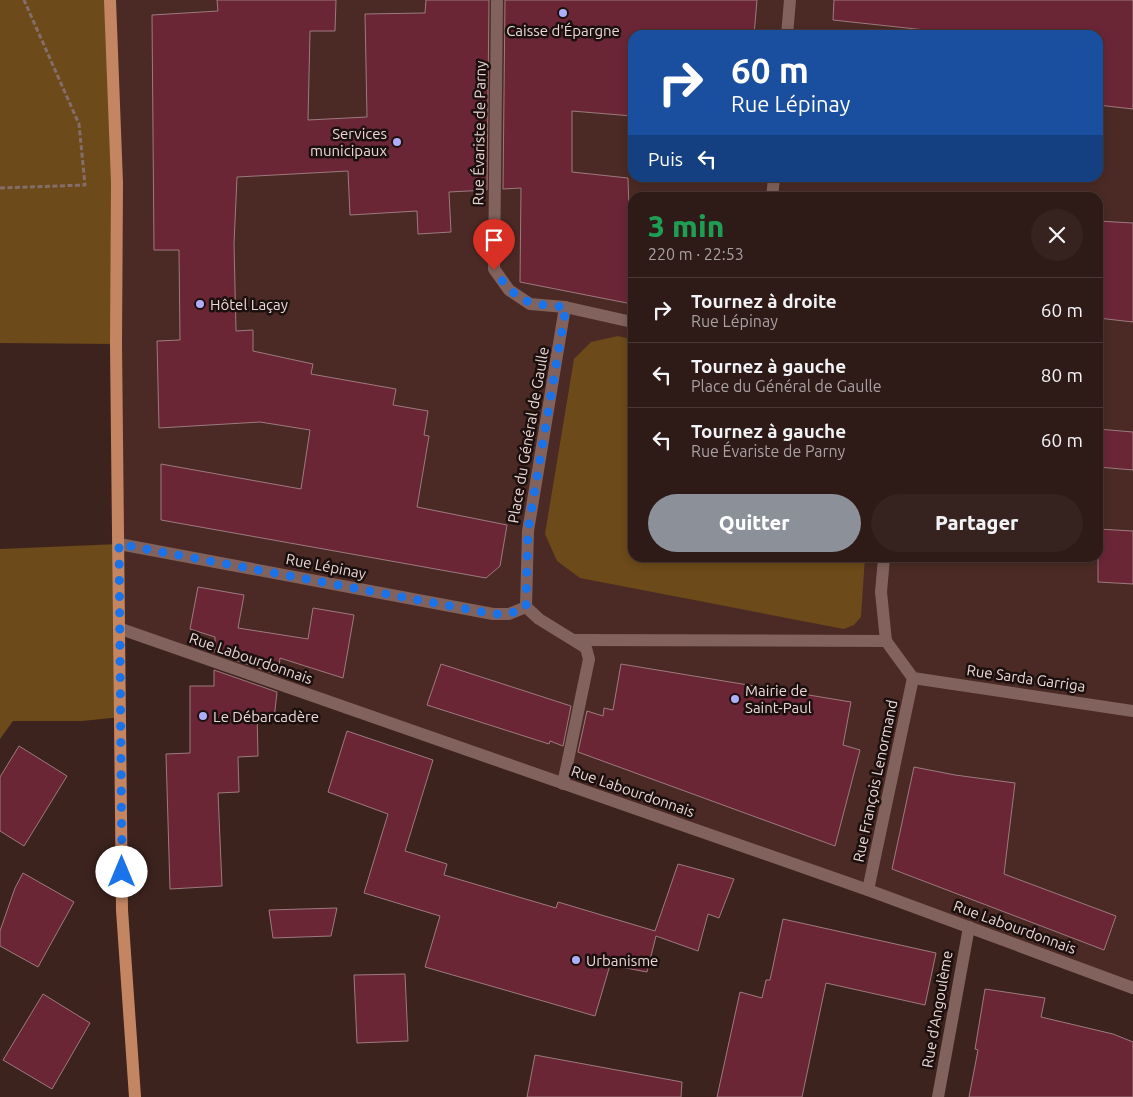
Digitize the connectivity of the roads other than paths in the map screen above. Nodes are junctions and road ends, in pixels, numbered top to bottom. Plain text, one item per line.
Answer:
1 (110, 0) edge
2 (497, 0) edge
3 (790, 0) edge
4 (787, 30) edge
5 (566, 307) junction
6 (628, 321) edge
7 (119, 544) junction
8 (884, 562) edge
9 (526, 607) junction
10 (121, 630) junction
11 (575, 640) junction
12 (886, 641) junction
13 (913, 678) junction
14 (1133, 710) edge
15 (563, 784) junction
16 (868, 890) junction
17 (969, 927) junction
18 (1133, 988) edge
19 (135, 1097) edge
20 (938, 1097) edge

1 - 7 main road
2 - 5 street, Rue Évariste de Parny
3 - 4 street
5 - 6 street
5 - 9 street, Place du Général de Gaulle
7 - 9 street, Rue Lépinay
7 - 10 main road
8 - 12 street
9 - 11 street
10 - 15 street, Rue Labourdonnais
10 - 19 main road
11 - 12 street
11 - 15 street
12 - 13 street
13 - 14 street, Rue Sarda Garriga
13 - 16 street, Rue François Lenormand
15 - 16 street, Rue Labourdonnais
16 - 17 street, Rue Labourdonnais
17 - 18 street, Rue Labourdonnais
17 - 20 street, Rue d'Angoulème

